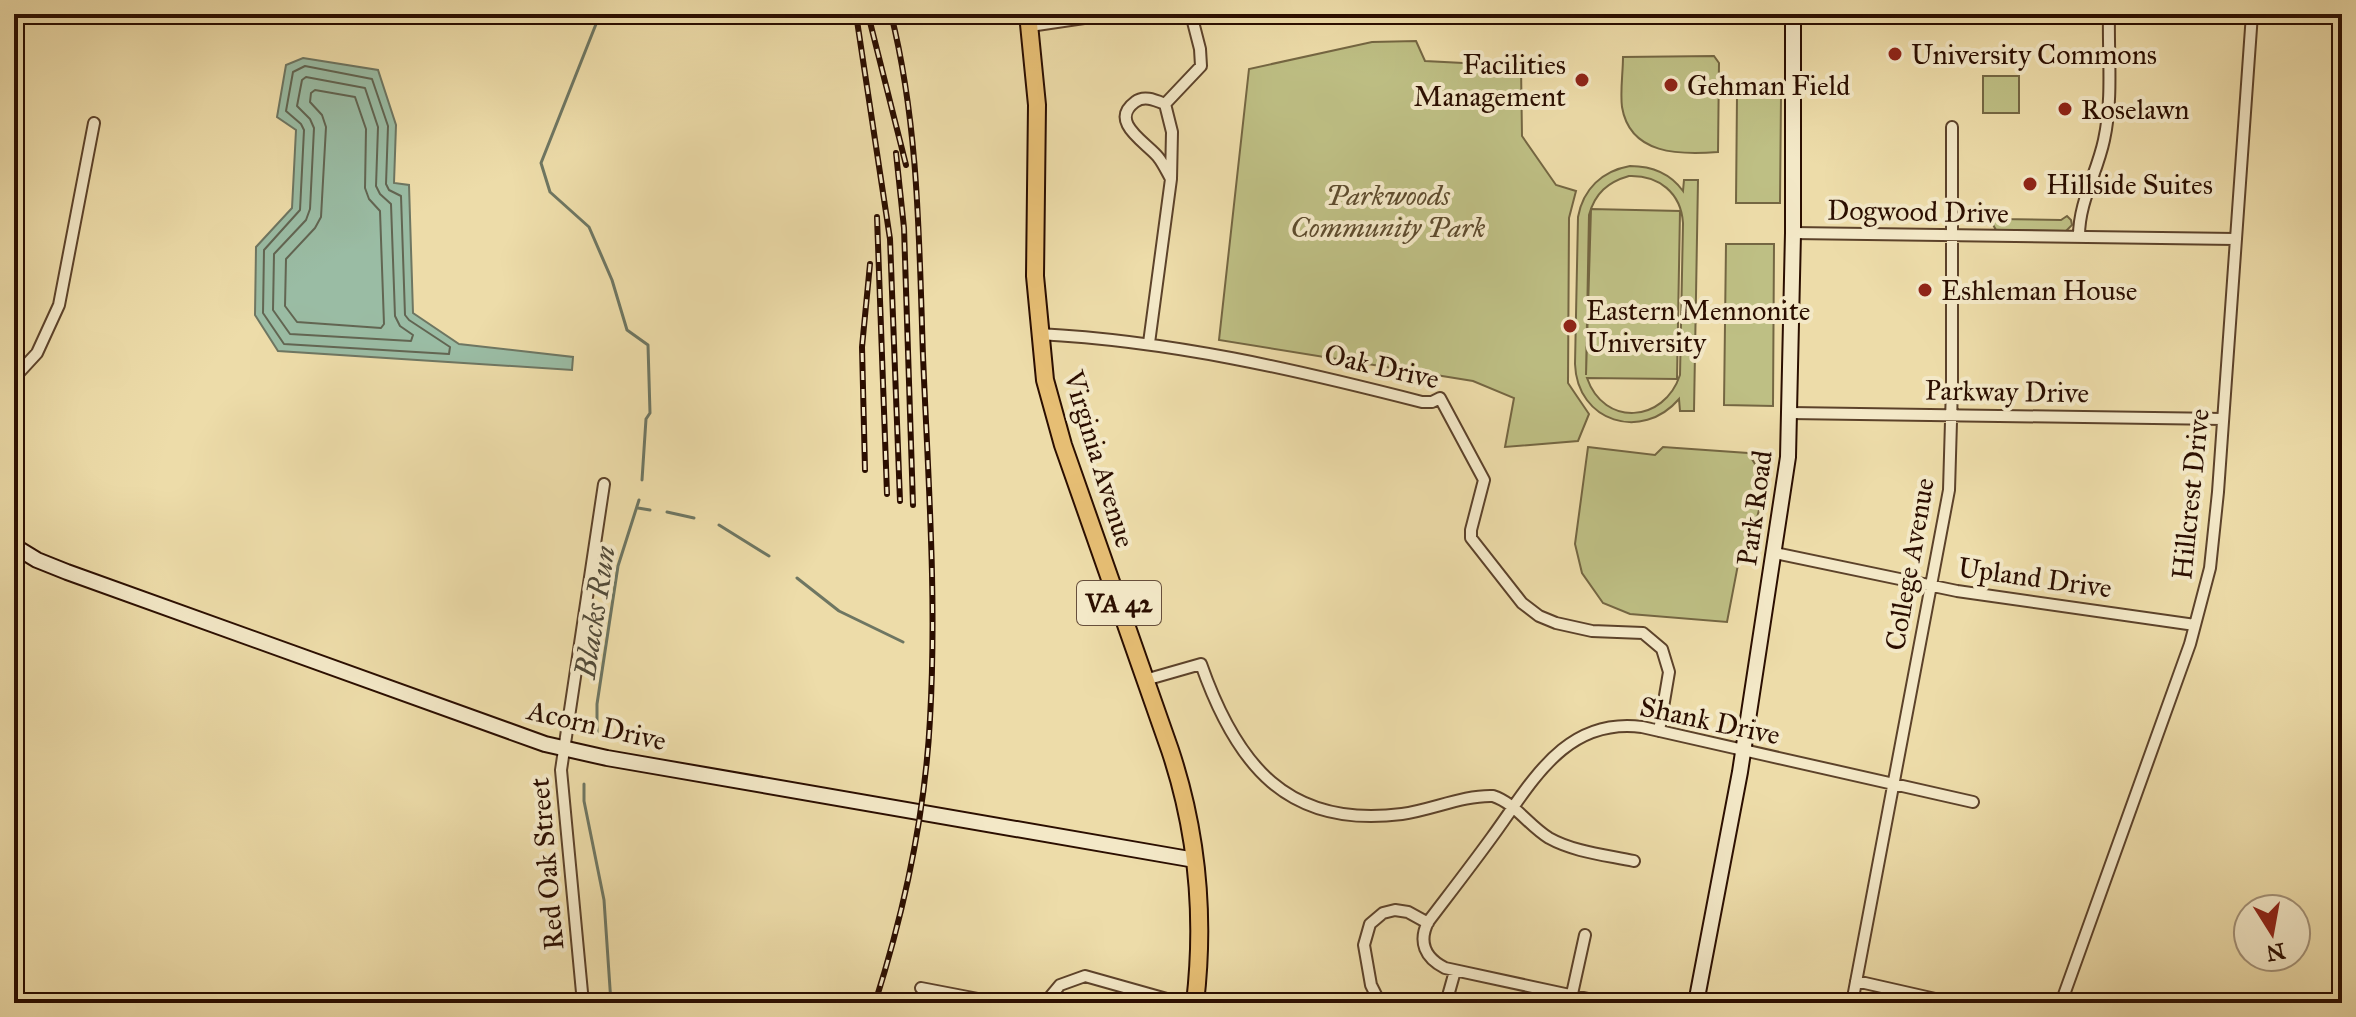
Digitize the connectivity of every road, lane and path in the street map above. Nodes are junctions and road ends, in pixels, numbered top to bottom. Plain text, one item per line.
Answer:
1 (1111, 14) edge
2 (1191, 14) edge
3 (1793, 14) edge
4 (2109, 14) edge
5 (2252, 14) edge
6 (1029, 20) edge
7 (1165, 104) junction
8 (94, 123) dead end
9 (1952, 127) dead end
10 (1171, 179) junction
11 (1793, 233) junction
12 (1952, 236) junction
13 (2079, 236) junction
14 (2235, 239) junction
15 (1039, 334) junction
16 (1149, 343) junction
17 (14, 378) edge
18 (1790, 413) junction
19 (1951, 415) junction
20 (2223, 419) junction
21 (604, 484) dead end
22 (14, 546) edge
23 (1775, 553) junction
24 (1932, 586) junction
25 (2195, 625) junction
26 (1145, 680) junction
27 (1659, 731) junction
28 (563, 748) junction
29 (1741, 751) junction
30 (1894, 784) junction
31 (1973, 802) dead end
32 (1513, 808) junction
33 (1195, 860) junction
34 (1634, 861) dead end
35 (1428, 923) junction
36 (1585, 935) dead end
37 (1455, 971) junction
38 (1856, 981) junction
39 (921, 988) dead end
40 (1571, 999) edge
41 (583, 1003) edge
42 (999, 1003) edge
43 (1045, 1003) edge
44 (1181, 1003) edge
45 (1195, 1003) edge
46 (1380, 1003) edge
47 (1446, 1003) edge
48 (1607, 1003) edge
49 (1696, 1003) edge
50 (1852, 1003) edge
51 (1953, 1003) edge
52 (2061, 1003) edge

1 - 6 street
2 - 7 street
3 - 11 street, Park Road
4 - 13 street
5 - 14 street, Hillcrest Drive
6 - 15 main road, Virginia Avenue / VA 42
7 - 10 street
7 - 10 street
8 - 17 street
9 - 12 street, College Avenue
10 - 16 street
11 - 12 street, Dogwood Drive
11 - 18 street, Park Road
12 - 13 street, Dogwood Drive
12 - 19 street, College Avenue
13 - 14 street, Dogwood Drive
14 - 20 street, Hillcrest Drive
15 - 16 street, Oak Drive
15 - 26 main road, Virginia Avenue / VA 42
16 - 27 street, Oak Drive
18 - 19 street, Parkway Drive
18 - 23 street, Park Road
19 - 20 street, Parkway Drive
19 - 24 street, College Avenue
20 - 25 street, Hillcrest Drive
21 - 28 street, Red Oak Street
22 - 28 street, Acorn Drive
23 - 24 street, Upland Drive
23 - 29 street, Park Road
24 - 25 street, Upland Drive
24 - 30 street, College Avenue
25 - 52 street, Hillcrest Drive
26 - 32 street
26 - 33 main road, Virginia Avenue / VA 42
27 - 29 street, Shank Drive
27 - 32 street, Shank Drive
28 - 33 street, Acorn Drive
28 - 41 street, Red Oak Street
29 - 30 street, Shank Drive
29 - 49 street, Park Road
30 - 31 street, Shank Drive
30 - 38 street, College Avenue
32 - 34 street
32 - 35 street, Shank Drive
33 - 45 main road, Virginia Avenue / VA 42
35 - 37 street
35 - 46 street
36 - 40 street
37 - 40 street
37 - 47 street
38 - 50 street, College Avenue
38 - 51 street
39 - 42 street
40 - 48 street
43 - 44 street

